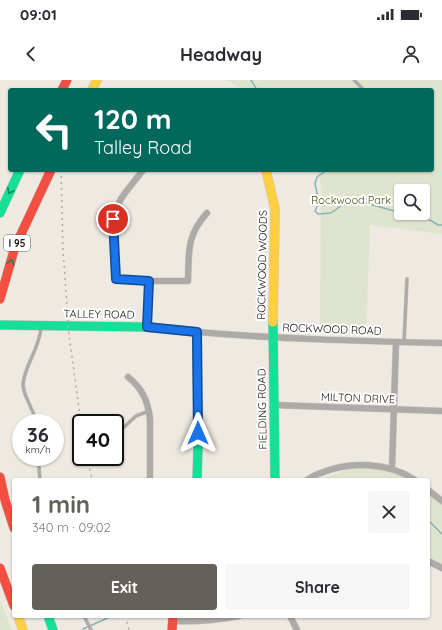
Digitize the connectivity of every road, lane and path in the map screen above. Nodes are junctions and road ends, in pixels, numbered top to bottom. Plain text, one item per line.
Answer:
1 (354, 80) edge
2 (362, 88) edge
3 (19, 172) edge
4 (50, 172) edge
5 (141, 172) edge
6 (266, 172) edge
7 (0, 213) edge
8 (207, 213) dead end
9 (407, 279) dead end
10 (149, 281) junction
11 (0, 299) edge
12 (0, 325) edge
13 (41, 325) junction
14 (147, 327) junction
15 (197, 332) junction
16 (273, 337) junction
17 (396, 342) junction
18 (404, 342) junction
19 (442, 343) edge
20 (128, 377) dead end
21 (274, 405) junction
22 (394, 409) junction
23 (149, 411) junction
24 (442, 411) edge
25 (33, 414) edge
26 (124, 427) edge
27 (39, 466) edge
28 (392, 469) junction
29 (0, 477) edge
30 (40, 478) edge
31 (150, 478) edge
32 (197, 478) edge
33 (275, 478) edge
34 (311, 478) edge
35 (411, 478) edge
36 (430, 492) edge
37 (442, 501) edge
38 (12, 522) edge
39 (430, 562) edge
40 (0, 568) edge
41 (442, 568) edge
42 (12, 601) edge
43 (19, 618) edge
44 (49, 618) edge
45 (85, 618) edge
46 (226, 618) edge
47 (291, 618) edge
48 (173, 622) edge
49 (23, 630) edge
50 (53, 630) edge
51 (90, 630) edge
52 (297, 630) edge

1 - 2 lane
3 -> 7 main road
11 -> 4 main road, I 95
5 - 10 street
6 - 16 main road, ROCKWOOD WOODS
8 - 10 street
9 - 18 lane
10 - 14 street
12 - 13 main road, TALLEY ROAD
13 - 14 main road, TALLEY ROAD
13 - 25 lane
14 - 15 main road, TALLEY ROAD
15 - 16 street, ROCKWOOD ROAD
15 - 32 main road
16 - 17 street, ROCKWOOD ROAD
16 - 21 main road, FIELDING ROAD
17 - 18 street, ROCKWOOD ROAD
17 - 22 street
18 - 19 street, ROCKWOOD ROAD
20 - 23 street
21 - 22 street, MILTON DRIVE
21 - 33 main road, FIELDING ROAD
22 - 24 street, MILTON DRIVE
22 - 28 street
23 - 26 lane
23 - 31 street
27 - 30 lane
28 - 34 street
28 - 35 street
29 - 38 main road
36 - 37 street
39 - 41 street
40 - 42 main road
43 - 49 main road
44 - 50 main road
45 - 51 lane
46 - 48 street
47 - 52 street

